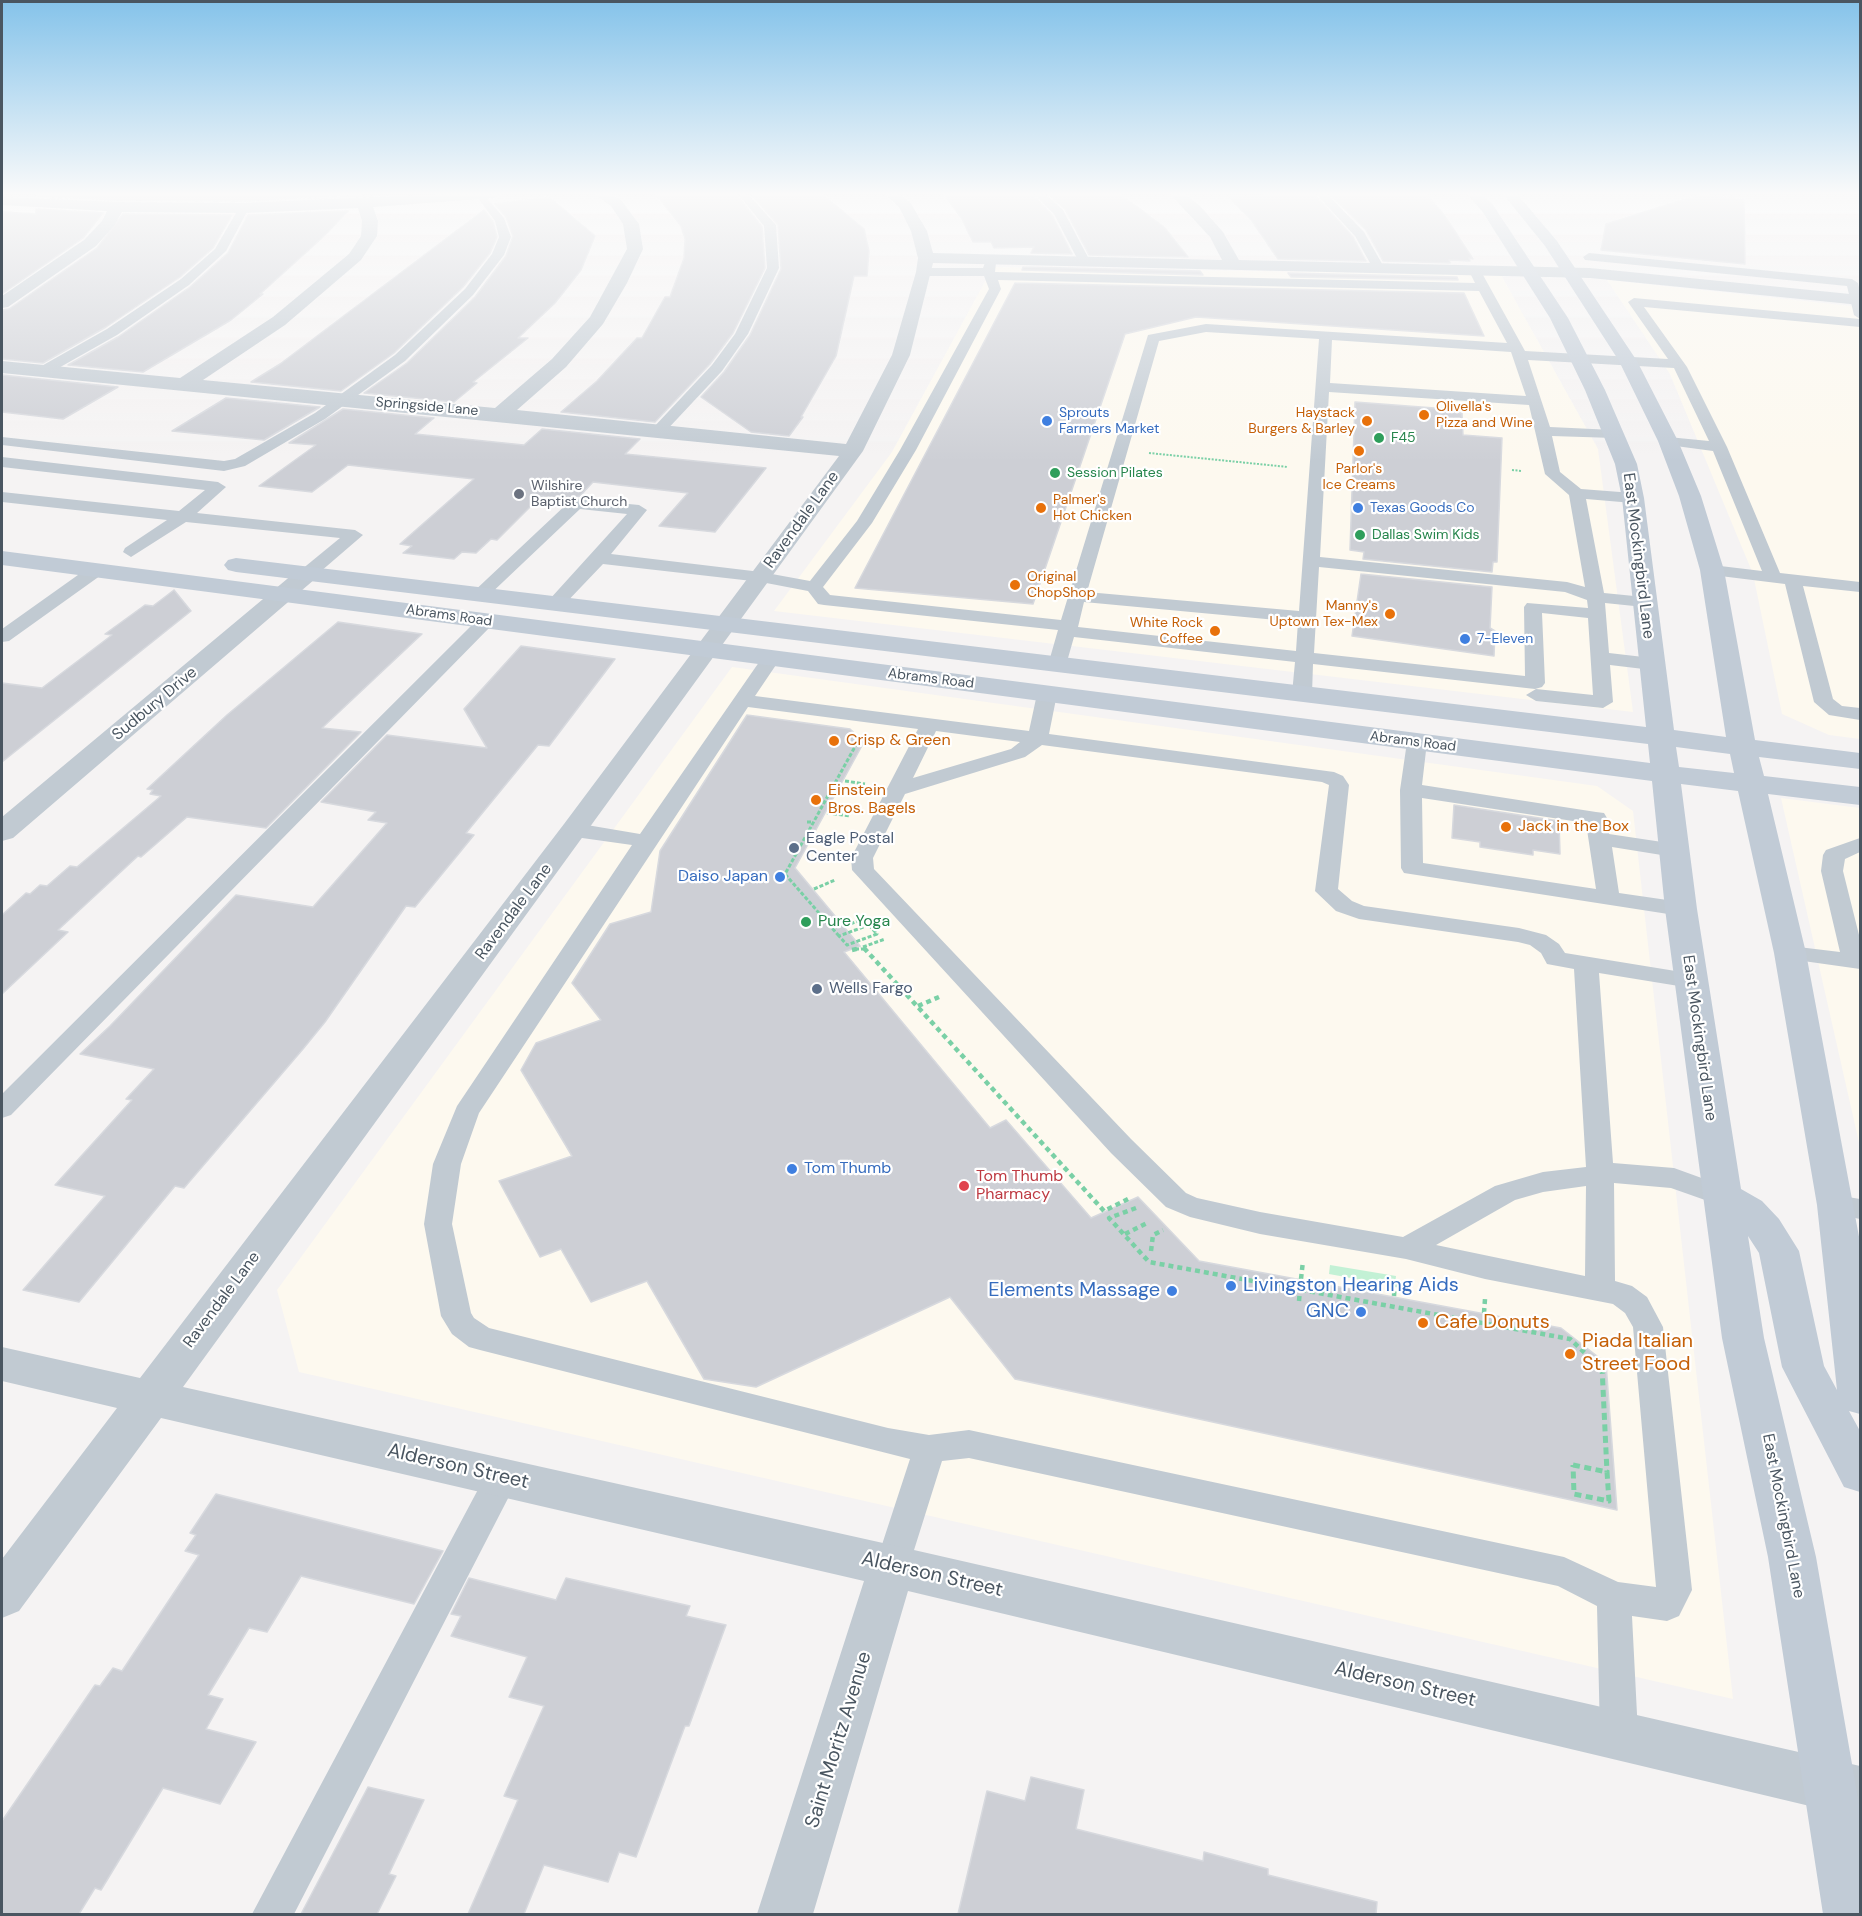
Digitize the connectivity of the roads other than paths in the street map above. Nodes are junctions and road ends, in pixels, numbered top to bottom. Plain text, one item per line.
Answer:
1 (31, 283) edge
2 (183, 283) edge
3 (324, 283) edge
4 (476, 283) edge
5 (619, 283) edge
6 (766, 283) edge
7 (920, 283) edge
8 (993, 283) edge
9 (1386, 283) edge
10 (1482, 283) edge
11 (1535, 283) edge
12 (1577, 283) edge
13 (1744, 283) edge
14 (1484, 287) junction
15 (2, 303) edge
16 (1859, 305) edge
17 (1860, 323) edge
18 (1326, 336) junction
19 (1519, 352) junction
20 (1580, 358) junction
21 (1628, 361) junction
22 (1678, 364) junction
23 (2, 367) edge
24 (43, 371) junction
25 (183, 385) junction
26 (1322, 387) junction
27 (342, 400) junction
28 (1534, 401) junction
29 (500, 414) junction
30 (658, 431) junction
31 (1544, 431) junction
32 (1614, 434) junction
33 (2, 441) edge
34 (1668, 441) junction
35 (1719, 447) junction
36 (853, 451) junction
37 (2, 462) edge
38 (1577, 493) junction
39 (2, 497) edge
40 (1633, 498) junction
41 (182, 517) junction
42 (2, 536) edge
43 (130, 552) junction
44 (166, 556) dead end
45 (2, 558) edge
46 (599, 558) junction
47 (1311, 561) junction
48 (213, 562) dead end
49 (98, 569) junction
50 (1712, 570) junction
51 (307, 574) junction
52 (761, 577) junction
53 (1773, 577) junction
54 (1793, 579) junction
55 (814, 587) junction
56 (1860, 587) edge
57 (285, 594) junction
58 (479, 595) junction
59 (1076, 596) junction
60 (1644, 602) junction
61 (555, 604) junction
62 (486, 621) junction
63 (1307, 623) junction
64 (1068, 628) junction
65 (2, 637) edge
66 (717, 638) junction
67 (1171, 643) junction
68 (1594, 647) junction
69 (1305, 657) junction
70 (771, 659) junction
71 (1535, 662) junction
72 (1652, 664) junction
73 (1057, 665) junction
74 (1047, 694) junction
75 (1302, 694) junction
76 (744, 700) junction
77 (1860, 714) edge
78 (1539, 722) junction
79 (930, 724) junction
80 (1038, 738) junction
81 (1417, 742) junction
82 (1743, 747) junction
83 (1663, 756) junction
84 (1860, 761) edge
85 (1752, 782) junction
86 (898, 789) junction
87 (1411, 790) junction
88 (1860, 796) edge
89 (1598, 829) junction
90 (575, 830) junction
91 (2, 832) edge
92 (646, 841) junction
93 (1860, 845) edge
94 (1674, 850) junction
95 (1609, 898) junction
96 (1681, 909) junction
97 (1853, 927) edge
98 (1790, 953) junction
99 (1857, 962) edge
100 (1586, 964) junction
101 (1691, 980) junction
102 (2, 1109) edge
103 (1600, 1173) junction
104 (1722, 1196) junction
105 (1848, 1207) edge
106 (1406, 1248) junction
107 (1600, 1290) junction
108 (2, 1364) edge
109 (149, 1397) junction
110 (1860, 1397) edge
111 (929, 1449) junction
112 (1860, 1473) edge
113 (502, 1477) junction
114 (892, 1566) junction
115 (2, 1596) edge
116 (1614, 1597) junction
117 (1619, 1734) junction
118 (1846, 1789) edge
119 (272, 1914) edge
120 (785, 1914) edge
121 (1851, 1914) edge

1 - 15 street
2 - 24 lane
3 - 25 street
4 - 27 lane
5 - 29 street
6 - 30 lane
7 - 36 street, Ravendale Lane
8 - 55 lane
9 - 14 lane
10 - 14 lane
11 - 20 main road, East Mockingbird Lane
12 - 21 main road
13 - 16 street
14 - 19 lane
17 - 22 lane
18 - 19 lane
18 - 26 lane
18 - 59 lane
19 - 20 lane
19 - 28 lane
20 - 21 lane
20 - 32 main road, East Mockingbird Lane
21 - 22 lane
21 - 34 main road
22 - 35 lane
23 - 24 street, Springside Lane
24 - 25 street, Springside Lane
25 - 27 street, Springside Lane
26 - 28 lane
26 - 47 lane
27 - 29 street, Springside Lane
27 - 33 lane
28 - 31 lane
29 - 30 street, Springside Lane
30 - 36 street, Springside Lane
31 - 32 lane
31 - 38 lane
32 - 40 main road, East Mockingbird Lane
34 - 35 lane
34 - 50 main road
35 - 53 lane
36 - 52 street, Ravendale Lane
37 - 41 lane
38 - 40 lane
38 - 68 lane
39 - 41 lane
40 - 60 main road, East Mockingbird Lane
41 - 43 lane
41 - 51 lane
42 - 43 main road
43 - 44 main road
45 - 49 main road, Abrams Road
46 - 52 lane
46 - 58 lane
46 - 61 lane
47 - 63 lane
47 - 68 lane
48 - 51 main road, Abrams Road
49 - 57 main road, Abrams Road
49 - 65 lane
50 - 53 lane
50 - 82 main road
51 - 57 street, Sudbury Drive
51 - 58 main road, Abrams Road
52 - 55 lane
52 - 66 street, Ravendale Lane
53 - 54 lane
54 - 56 lane
54 - 77 lane
55 - 64 lane
57 - 62 main road, Abrams Road
57 - 91 street, Sudbury Drive
58 - 61 main road, Abrams Road
59 - 63 lane
59 - 64 lane
60 - 68 lane
60 - 72 main road, East Mockingbird Lane
61 - 66 main road, Abrams Road
62 - 66 main road, Abrams Road
62 - 102 lane
63 - 67 lane
63 - 69 lane
64 - 67 lane
64 - 73 lane
66 - 70 main road, Abrams Road
66 - 73 main road, Abrams Road
66 - 90 street, Ravendale Lane
67 - 69 lane
68 - 71 lane
68 - 71 lane
68 - 72 lane
69 - 71 lane
69 - 75 lane
70 - 74 main road, Abrams Road
70 - 76 lane
71 - 71 lane
71 - 78 lane
72 - 83 main road, East Mockingbird Lane
73 - 74 main road
73 - 75 main road, Abrams Road
74 - 80 lane
74 - 81 main road, Abrams Road
75 - 78 main road, Abrams Road
76 - 79 lane
76 - 92 lane
78 - 83 main road, Abrams Road
79 - 80 lane
79 - 86 lane
80 - 86 lane
80 - 100 lane
81 - 83 main road, Abrams Road
81 - 87 lane
82 - 83 main road, Abrams Road
82 - 84 main road, Abrams Road
82 - 85 main road
83 - 85 main road, Abrams Road
83 - 94 main road, East Mockingbird Lane
85 - 88 main road, Abrams Road
85 - 98 main road
86 - 106 lane
87 - 89 lane
87 - 95 lane
89 - 94 lane
89 - 95 lane
90 - 92 lane
90 - 109 street, Ravendale Lane
92 - 111 lane
93 - 97 lane
94 - 96 main road, East Mockingbird Lane
95 - 96 lane
96 - 101 main road, East Mockingbird Lane
97 - 99 lane
98 - 99 lane
98 - 105 main road
100 - 101 lane
100 - 103 lane
101 - 104 main road, East Mockingbird Lane
103 - 104 lane
103 - 106 lane
103 - 107 lane
104 - 112 main road
104 - 118 main road, East Mockingbird Lane
105 - 110 main road
106 - 107 lane
107 - 116 lane
108 - 109 street, Alderson Street
109 - 113 street, Alderson Street
109 - 115 street, Ravendale Lane
111 - 114 lane
111 - 116 lane
113 - 114 street, Alderson Street
113 - 119 lane
114 - 117 street, Alderson Street
114 - 120 street, Saint Moritz Avenue
116 - 117 lane
117 - 118 street, Alderson Street
118 - 121 main road, East Mockingbird Lane

